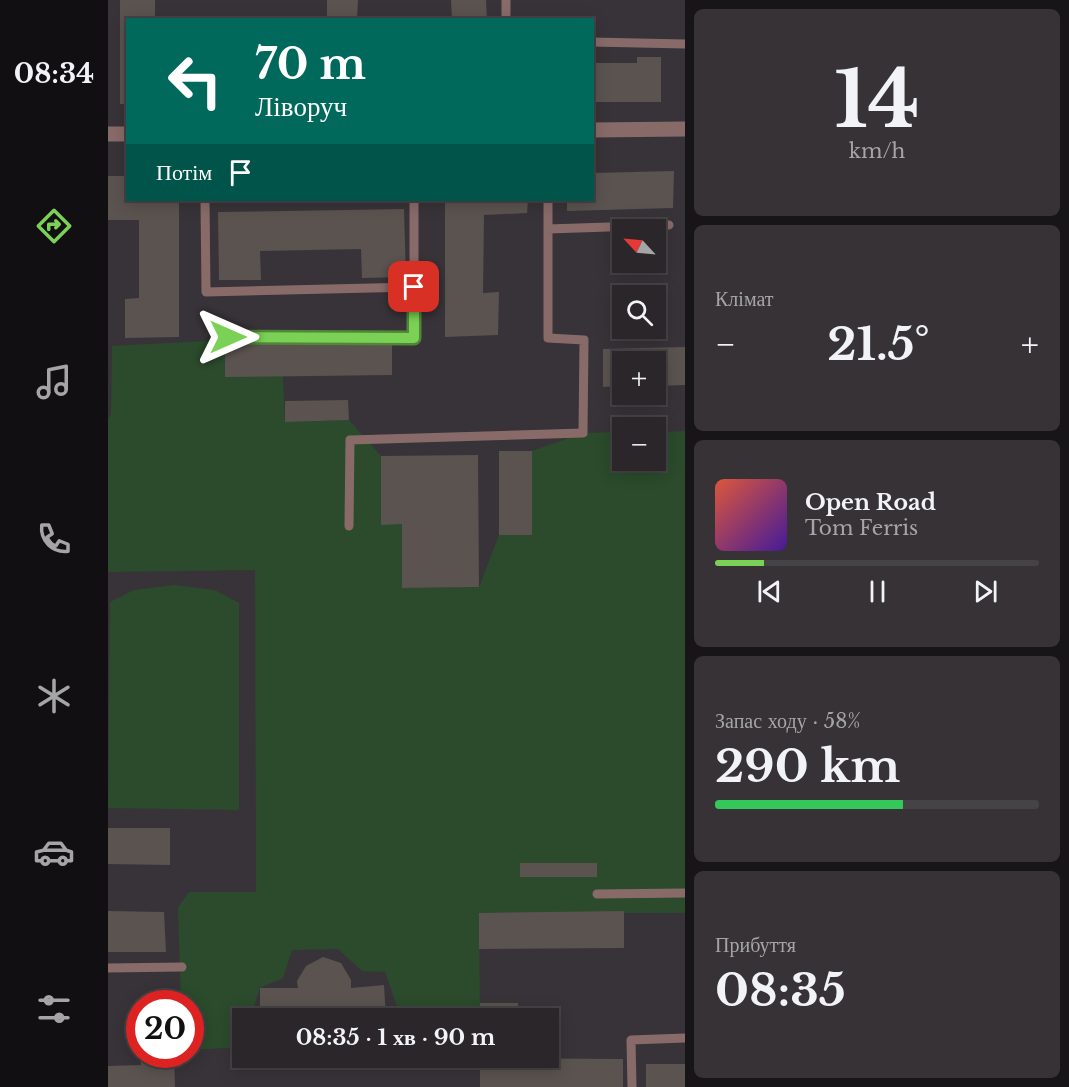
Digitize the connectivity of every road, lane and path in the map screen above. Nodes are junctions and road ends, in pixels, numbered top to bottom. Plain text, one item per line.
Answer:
1 (506, 0) edge
2 (506, 18) edge
3 (594, 42) edge
4 (685, 44) edge
5 (685, 129) edge
6 (594, 130) edge
7 (108, 134) edge
8 (126, 134) edge
9 (205, 201) edge
10 (414, 201) edge
11 (548, 201) edge
12 (669, 225) dead end
13 (548, 229) junction
14 (414, 287) junction
15 (228, 337) dead end
16 (349, 526) dead end
17 (685, 893) edge
18 (597, 894) dead end
19 (182, 967) dead end
20 (108, 968) edge
21 (685, 1038) edge
22 (632, 1087) edge

1 - 2 lane
3 - 4 lane
5 - 6 street
7 - 8 street
9 - 14 lane
10 - 14 lane
11 - 13 lane
12 - 13 lane
13 - 16 lane
14 - 15 lane
17 - 18 lane
19 - 20 lane
21 - 22 lane

